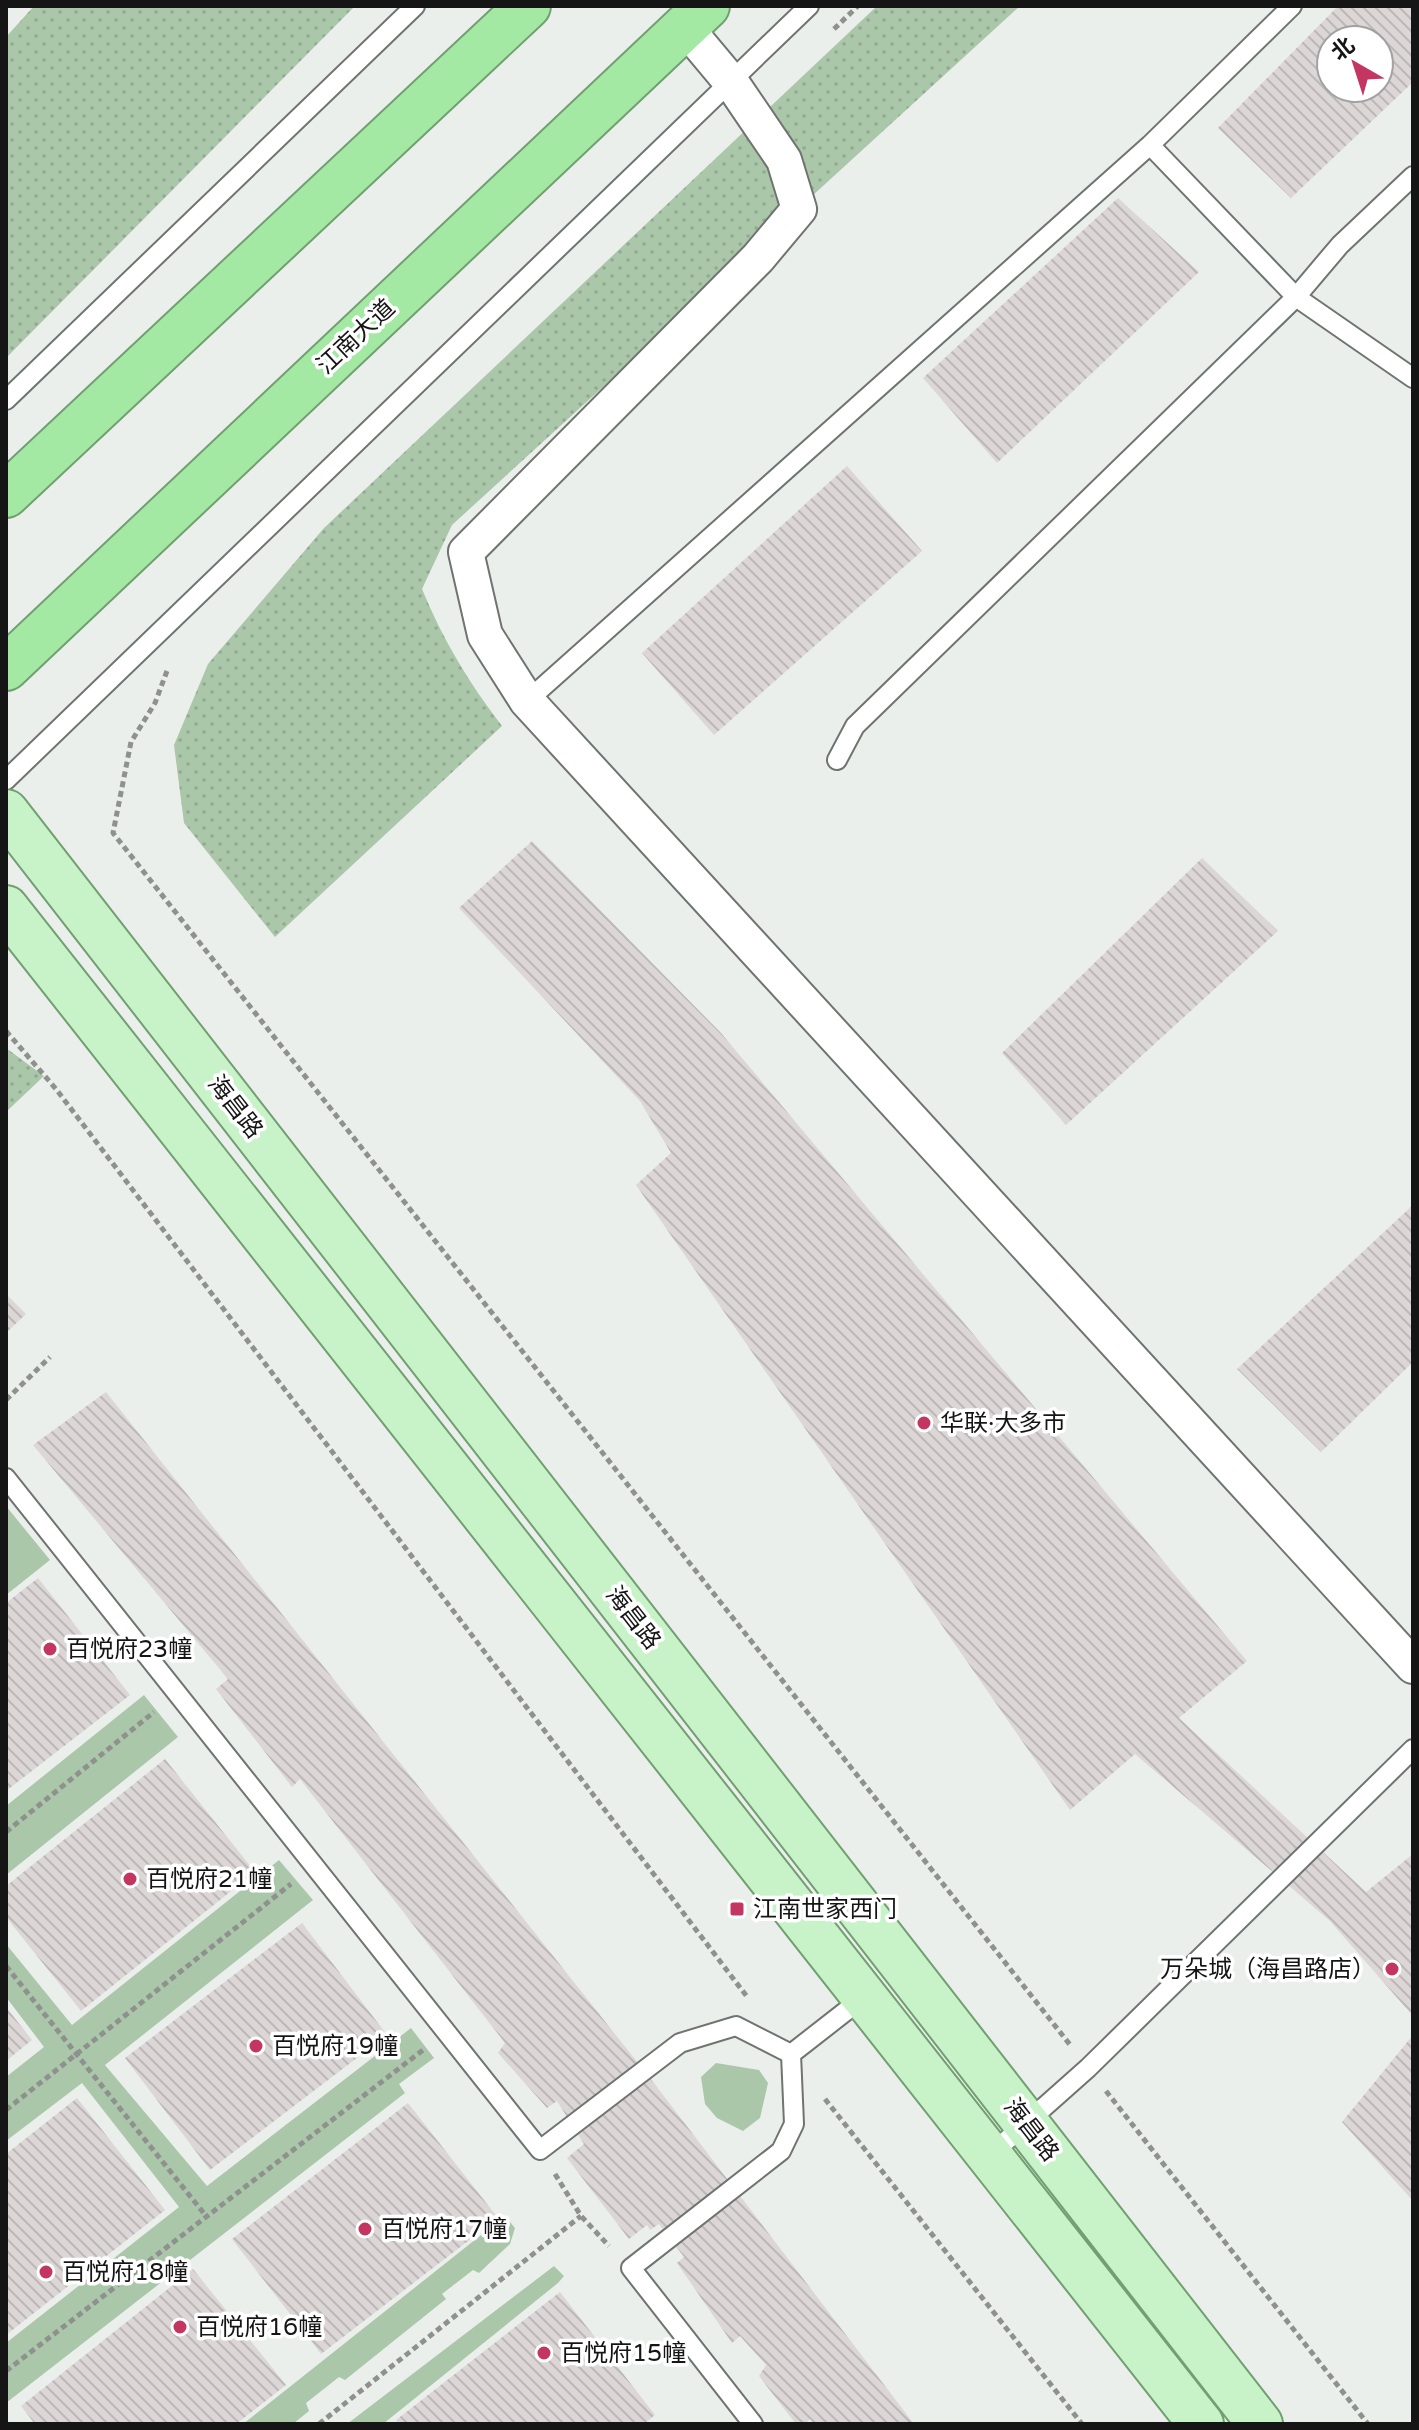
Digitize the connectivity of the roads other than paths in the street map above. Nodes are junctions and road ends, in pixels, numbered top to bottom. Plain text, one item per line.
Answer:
1 (415, 6) edge
2 (528, 6) edge
3 (809, 6) edge
4 (1292, 6) edge
5 (696, 16) edge
6 (731, 82) junction
7 (1150, 145) junction
8 (1413, 176) edge
9 (1296, 297) junction
10 (1413, 378) edge
11 (6, 400) edge
12 (6, 495) edge
13 (6, 668) edge
14 (527, 701) junction
15 (837, 760) dead end
16 (6, 780) edge
17 (6, 812) edge
18 (6, 908) edge
19 (6, 1478) edge
20 (1413, 1666) edge
21 (1413, 1749) edge
22 (864, 1997) junction
23 (791, 2054) junction
24 (1024, 2121) junction
25 (989, 2156) junction
26 (753, 2424) edge
27 (1201, 2424) edge
28 (1260, 2424) edge

1 - 11 lane
2 - 12 highway
3 - 6 lane
4 - 7 lane
5 - 6 street
5 - 13 highway, 江南大道
6 - 14 street
6 - 16 lane
7 - 9 lane
7 - 14 lane
8 - 9 lane
9 - 10 lane
9 - 15 lane
14 - 20 street
17 - 24 main road, 海昌路
18 - 22 main road, 海昌路
19 - 23 lane
21 - 24 lane
22 - 23 lane
22 - 25 main road, 海昌路
23 - 26 lane
24 - 25 lane
24 - 28 main road, 海昌路
25 - 27 main road, 海昌路

